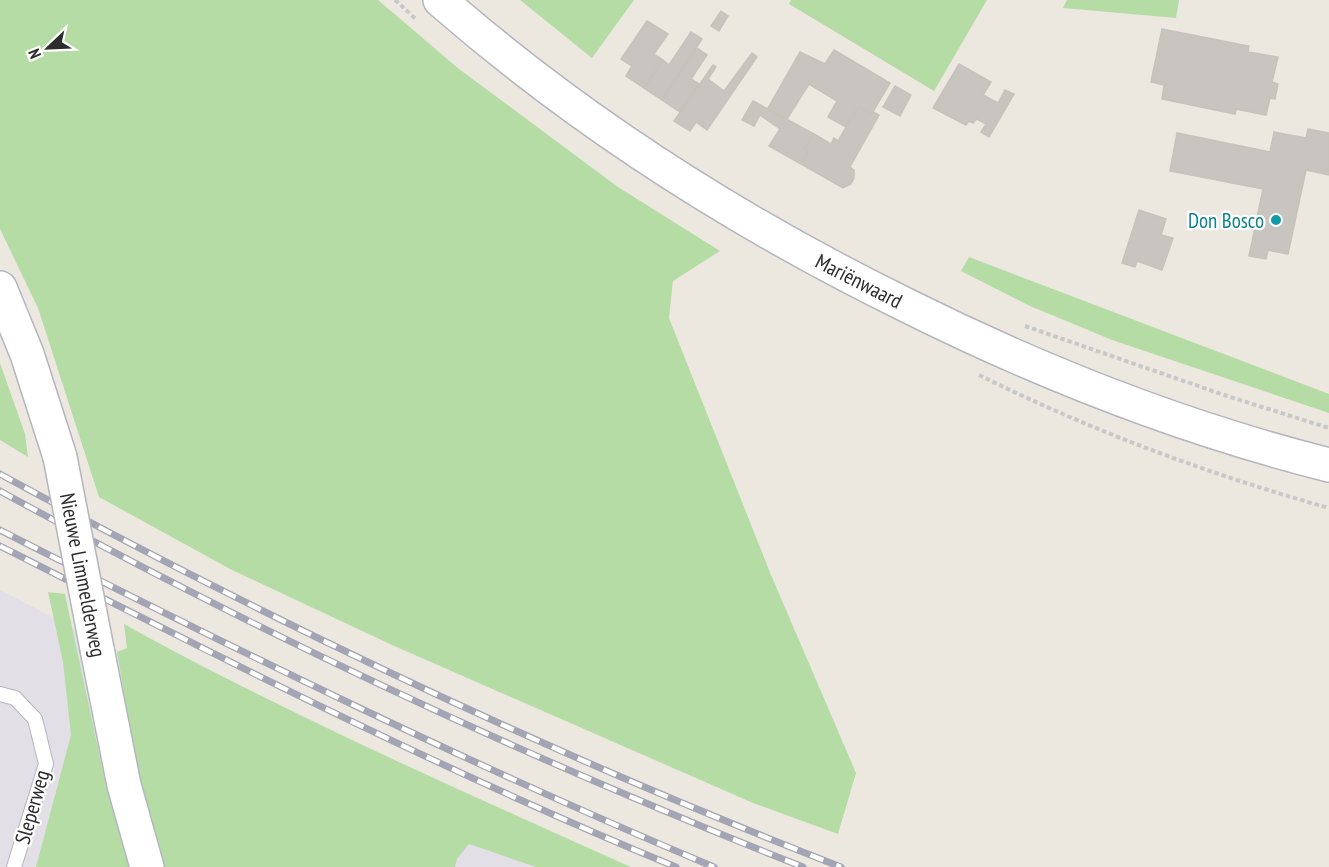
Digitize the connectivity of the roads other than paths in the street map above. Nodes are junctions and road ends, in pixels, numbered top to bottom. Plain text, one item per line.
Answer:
1 (440, 0) edge
2 (0, 288) edge
3 (1329, 465) edge
4 (0, 694) edge
5 (14, 867) edge
6 (147, 867) edge

1 - 3 street, Mariënwaard
2 - 6 street, Nieuwe Limmelderweg, bridge
4 - 5 lane, Sleperweg

